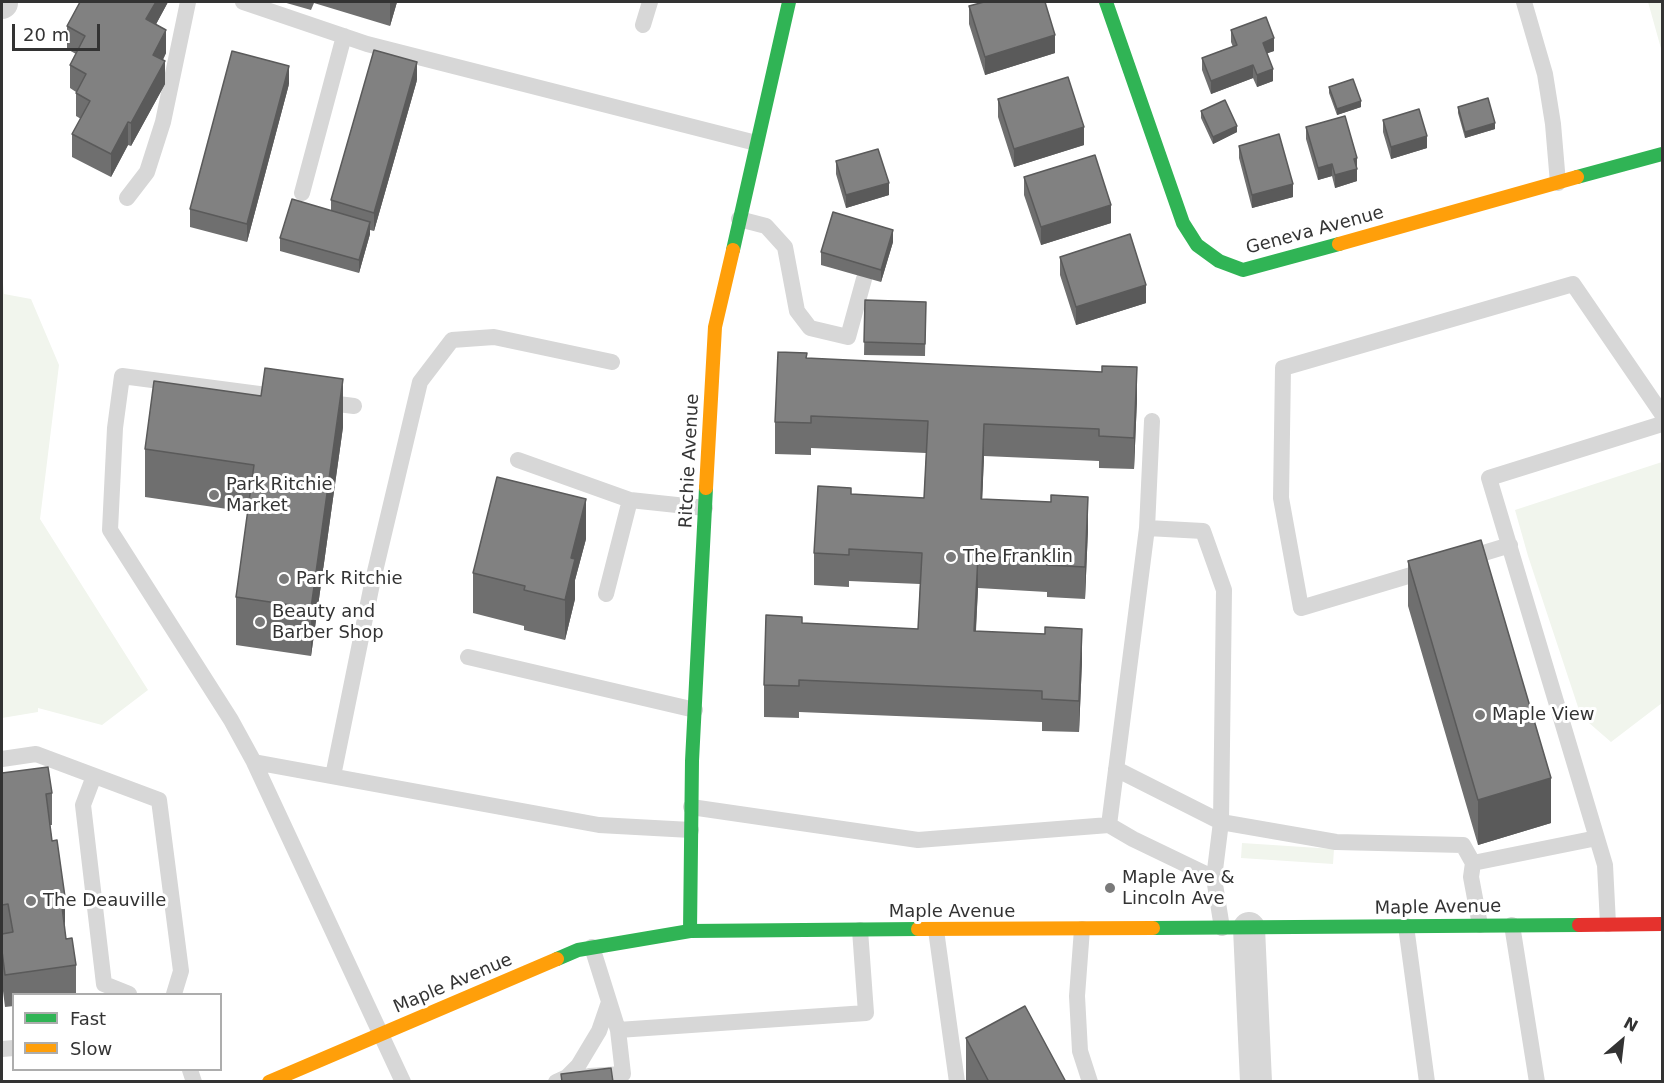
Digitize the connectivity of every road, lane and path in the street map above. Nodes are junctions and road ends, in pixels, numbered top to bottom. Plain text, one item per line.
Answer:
1 (188, 2) edge
2 (243, 2) edge
3 (650, 2) edge
4 (789, 2) edge
5 (1106, 2) edge
6 (1524, 2) edge
7 (643, 25) dead end
8 (344, 36) junction
9 (756, 143) junction
10 (1662, 154) edge
11 (1558, 183) junction
12 (302, 193) dead end
13 (128, 198) dead end
14 (739, 219) junction
15 (864, 279) edge
16 (612, 362) dead end
17 (354, 406) dead end
18 (1662, 414) edge
19 (1152, 421) dead end
20 (1662, 424) edge
21 (518, 460) dead end
22 (630, 500) junction
23 (705, 508) junction
24 (1146, 528) junction
25 (1510, 545) junction
26 (606, 594) dead end
27 (468, 657) dead end
28 (694, 710) junction
29 (2, 759) edge
30 (254, 762) junction
31 (1116, 769) junction
32 (94, 776) junction
33 (333, 776) junction
34 (691, 807) junction
35 (1221, 822) junction
36 (1109, 825) junction
37 (691, 830) junction
38 (1597, 838) junction
39 (1473, 863) junction
40 (1214, 878) junction
41 (1608, 924) junction
42 (1662, 924) edge
43 (1480, 925) junction
44 (1512, 925) junction
45 (1406, 926) junction
46 (1235, 928) junction
47 (1082, 929) junction
48 (860, 930) junction
49 (936, 930) junction
50 (690, 932) junction
51 (592, 948) junction
52 (126, 993) edge
53 (174, 993) edge
54 (609, 1002) junction
55 (618, 1030) junction
56 (380, 1035) junction
57 (562, 1079) edge
58 (269, 1082) edge
59 (403, 1082) edge
60 (957, 1082) edge
61 (1089, 1082) edge
62 (1256, 1082) edge
63 (1426, 1082) edge
64 (1537, 1082) edge

1 - 13 lane
2 - 8 lane
3 - 7 lane
4 - 9 street, Ritchie Avenue
5 - 11 street, Geneva Avenue
6 - 11 lane
8 - 9 lane
8 - 12 lane
9 - 14 street, Ritchie Avenue
10 - 11 street, Geneva Avenue
14 - 15 lane
14 - 23 street, Ritchie Avenue
16 - 33 lane
17 - 30 lane
18 - 25 lane
19 - 24 lane
20 - 25 lane
21 - 22 lane
22 - 23 lane
22 - 26 lane
23 - 28 street, Ritchie Avenue
24 - 31 lane
24 - 35 lane
25 - 38 lane
27 - 28 lane
28 - 34 street, Ritchie Avenue
29 - 32 lane
30 - 33 lane
30 - 56 lane
31 - 35 lane
31 - 36 lane
32 - 52 lane
32 - 53 lane
33 - 37 lane
34 - 36 lane
34 - 37 street, Ritchie Avenue
35 - 39 lane
35 - 40 lane
36 - 40 lane
37 - 50 street, Ritchie Avenue
38 - 39 lane
38 - 41 lane
39 - 43 lane
40 - 46 lane
41 - 42 street, Maple Avenue
41 - 44 street, Maple Avenue
43 - 44 street, Maple Avenue
43 - 45 street, Maple Avenue
44 - 64 lane
45 - 46 street, Maple Avenue
45 - 63 lane
46 - 47 street, Maple Avenue
46 - 62 street
47 - 49 street, Maple Avenue
47 - 61 lane
48 - 49 street, Maple Avenue
48 - 50 street, Maple Avenue
48 - 55 lane
49 - 60 lane
50 - 51 street, Maple Avenue
51 - 54 lane
51 - 56 street, Maple Avenue
54 - 55 lane
54 - 57 lane
55 - 57 lane
56 - 58 street, Maple Avenue
56 - 59 lane

